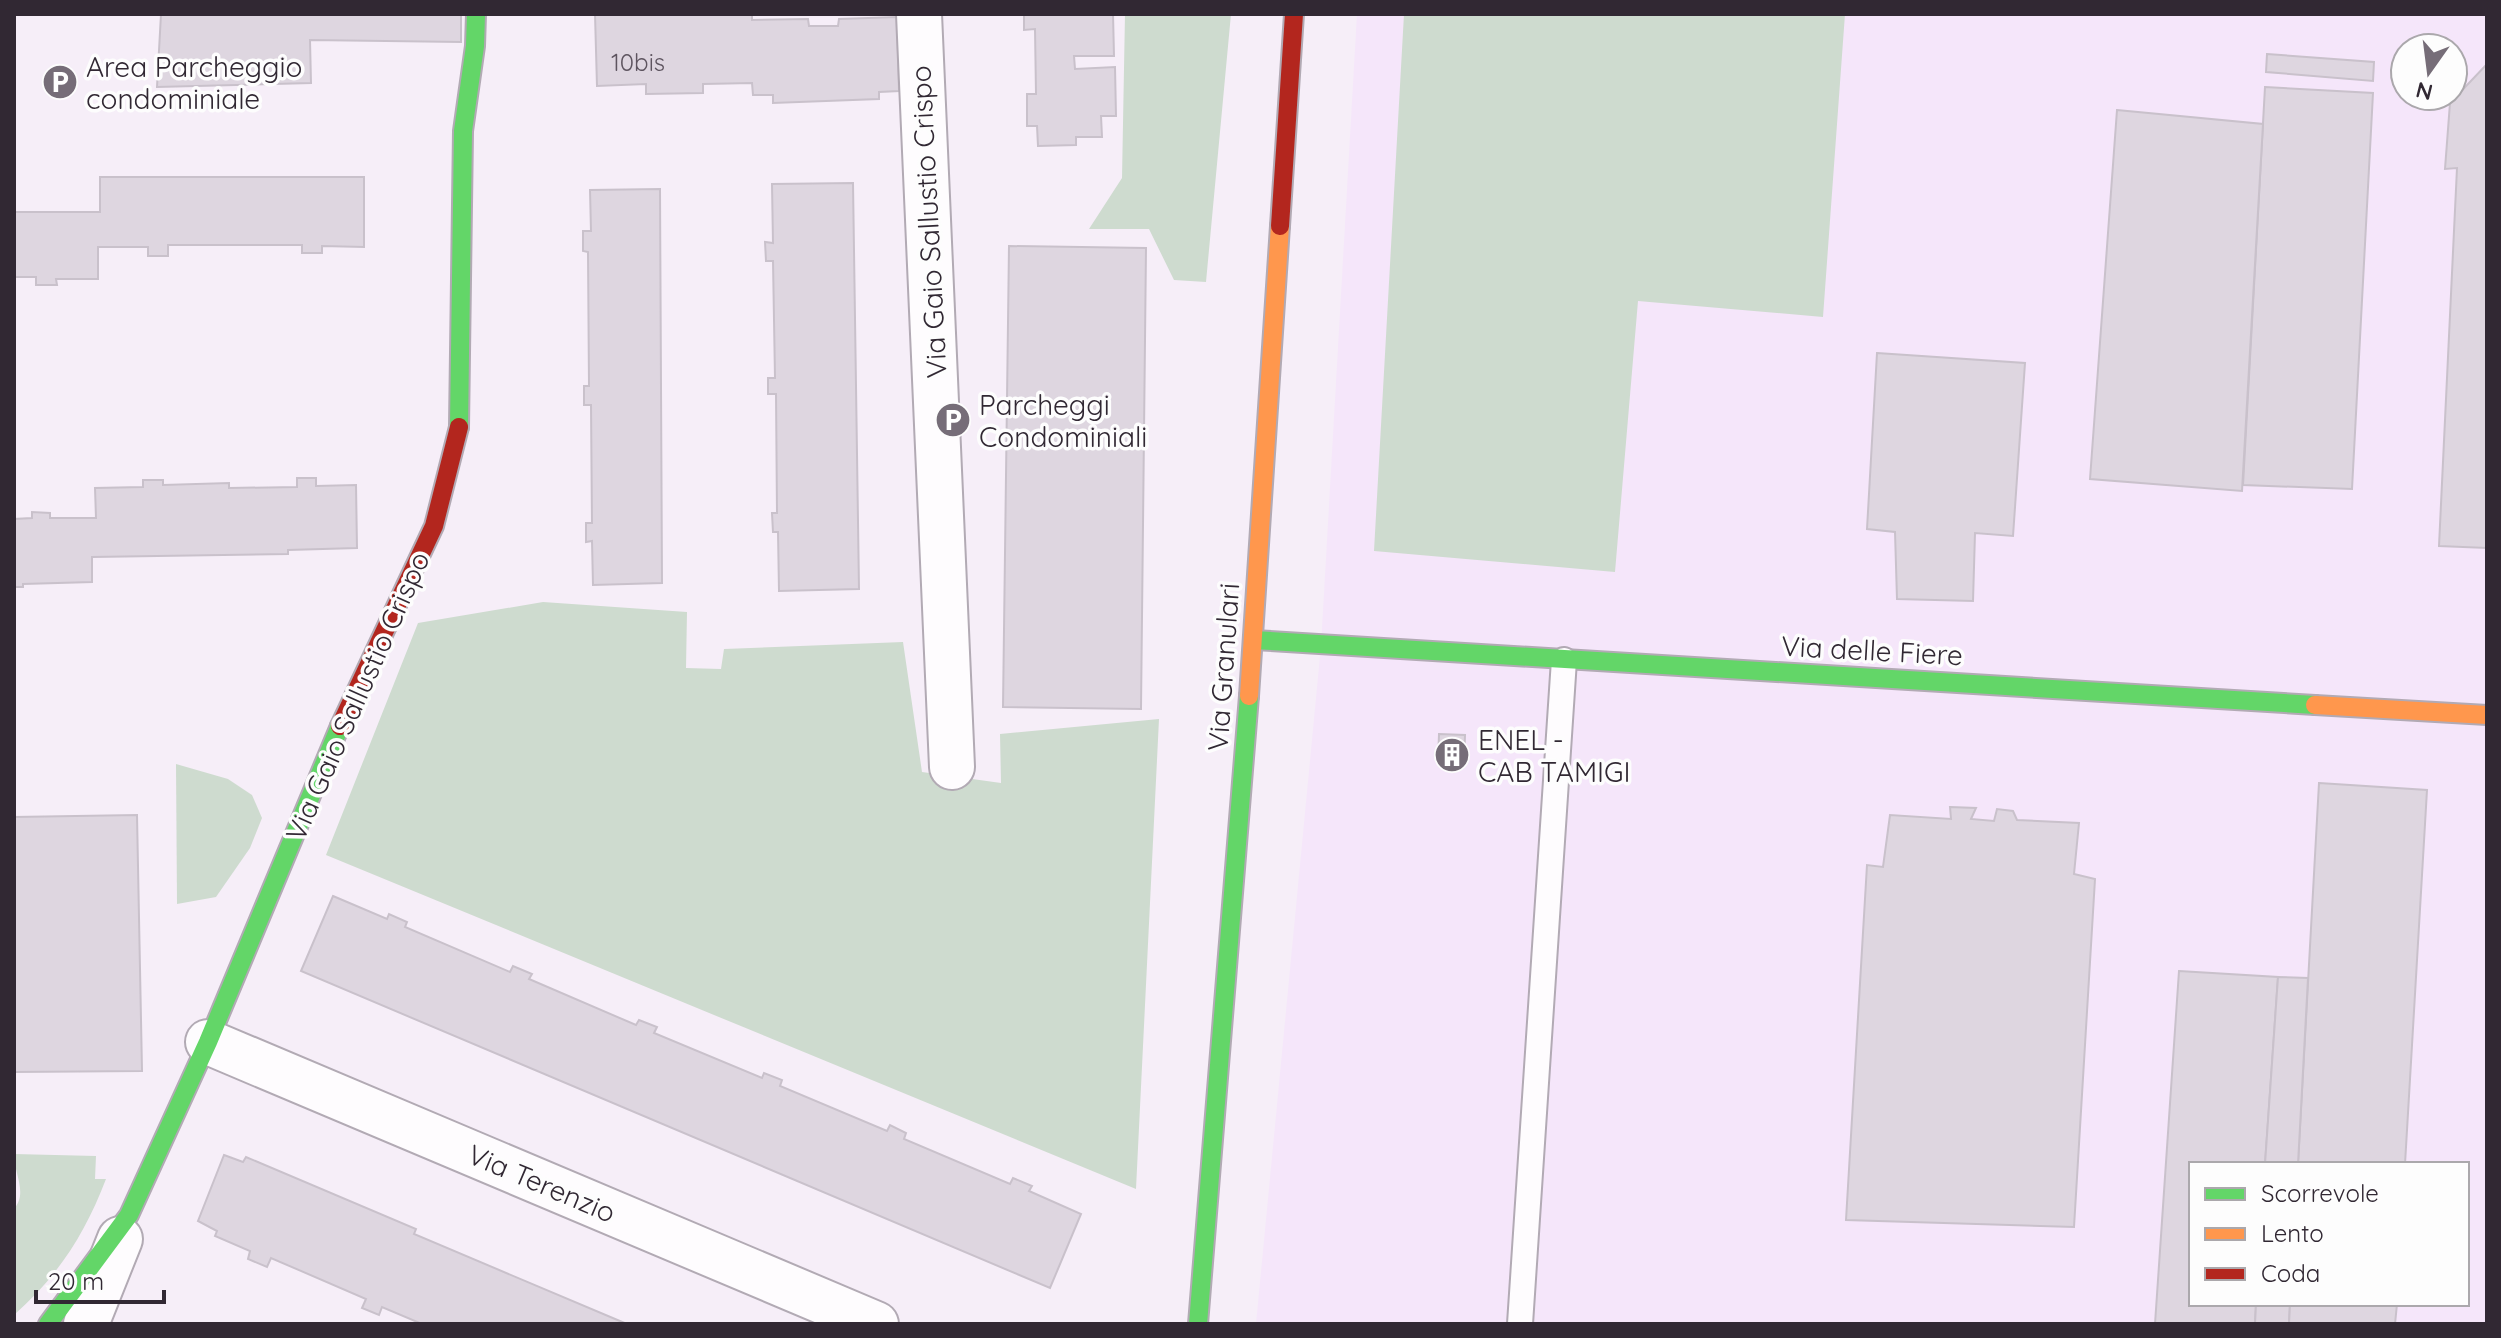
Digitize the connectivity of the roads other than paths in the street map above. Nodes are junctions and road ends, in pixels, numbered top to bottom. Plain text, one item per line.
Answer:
1 (476, 14) edge
2 (919, 14) edge
3 (1294, 14) edge
4 (1254, 640) junction
5 (1564, 660) junction
6 (2487, 715) edge
7 (952, 767) dead end
8 (208, 1042) junction
9 (129, 1215) junction
10 (48, 1324) edge
11 (86, 1324) edge
12 (876, 1324) edge
13 (1198, 1324) edge
14 (1520, 1324) edge

1 - 8 street, Via Gaio Sallustio Crispo
2 - 7 street, Via Gaio Sallustio Crispo
3 - 4 street, Via Granulari
4 - 5 street, Via delle Fiere
4 - 13 street, Via Granulari
5 - 6 street, Via delle Fiere
5 - 14 lane
8 - 9 street, Via Gaio Sallustio Crispo
8 - 12 street, Via Terenzio
9 - 10 street, Via Gaio Sallustio Crispo
9 - 11 street

